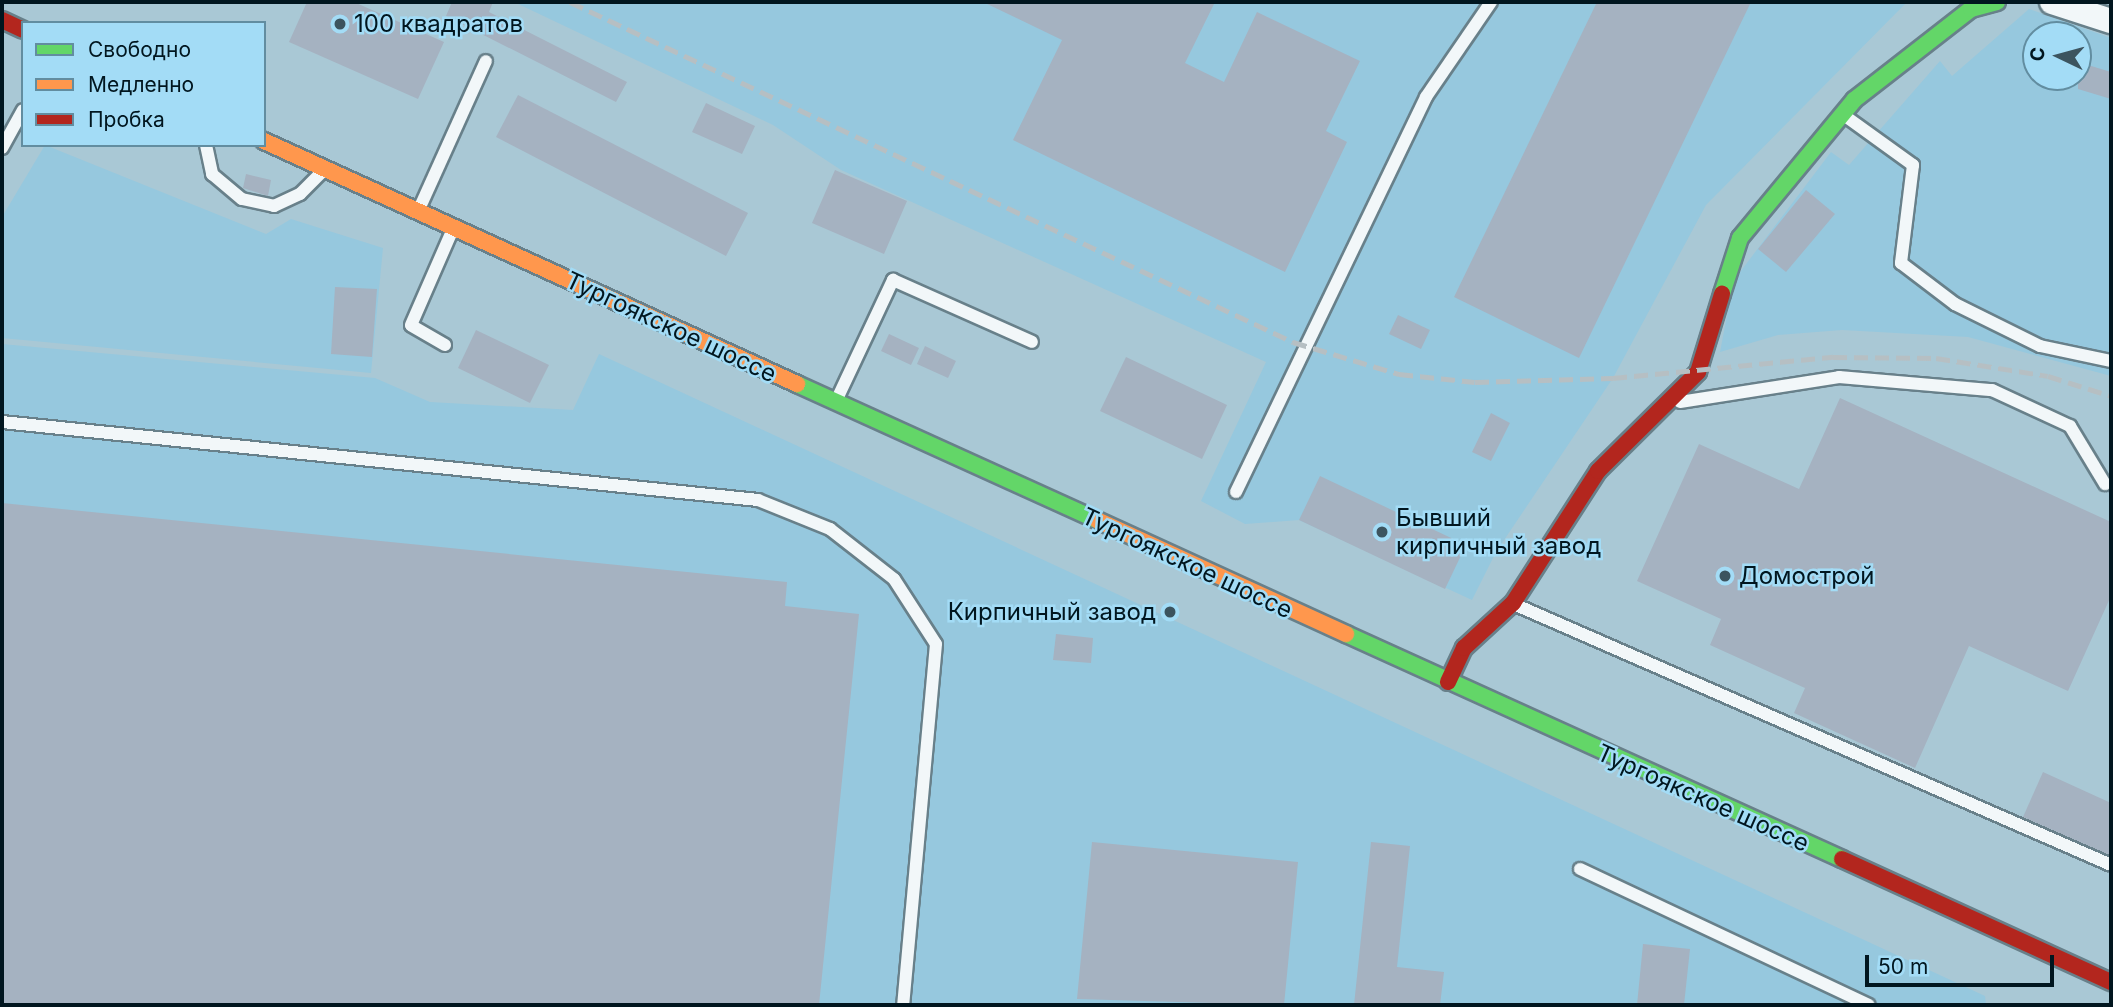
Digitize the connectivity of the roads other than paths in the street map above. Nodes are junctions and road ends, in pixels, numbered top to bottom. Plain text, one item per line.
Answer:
1 (1491, 2) edge
2 (1997, 2) edge
3 (2052, 2) edge
4 (2, 20) edge
5 (2111, 21) edge
6 (21, 29) edge
7 (486, 61) dead end
8 (21, 114) edge
9 (1842, 114) junction
10 (266, 142) edge
11 (206, 147) edge
12 (2, 148) edge
13 (325, 169) junction
14 (418, 211) junction
15 (453, 227) junction
16 (1032, 342) dead end
17 (445, 345) dead end
18 (2111, 360) edge
19 (835, 402) junction
20 (1665, 405) junction
21 (2, 422) edge
22 (2105, 484) dead end
23 (1236, 492) dead end
24 (1513, 603) junction
25 (1448, 682) junction
26 (2111, 865) edge
27 (1580, 869) dead end
28 (2111, 982) edge
29 (903, 1005) edge
30 (1869, 1005) edge

1 - 23 lane
2 - 9 main road
3 - 5 street
4 - 6 main road
7 - 14 lane
8 - 12 lane
9 - 18 lane
9 - 20 main road
10 - 13 main road, Тургоякское шоссе
11 - 13 lane
13 - 14 main road, Тургоякское шоссе
14 - 15 main road, Тургоякское шоссе
15 - 17 lane
15 - 19 main road, Тургоякское шоссе
16 - 19 lane
19 - 25 main road, Тургоякское шоссе
20 - 22 lane
20 - 24 main road
21 - 29 lane
24 - 25 main road
24 - 26 lane
25 - 28 main road, Тургоякское шоссе
27 - 30 lane

